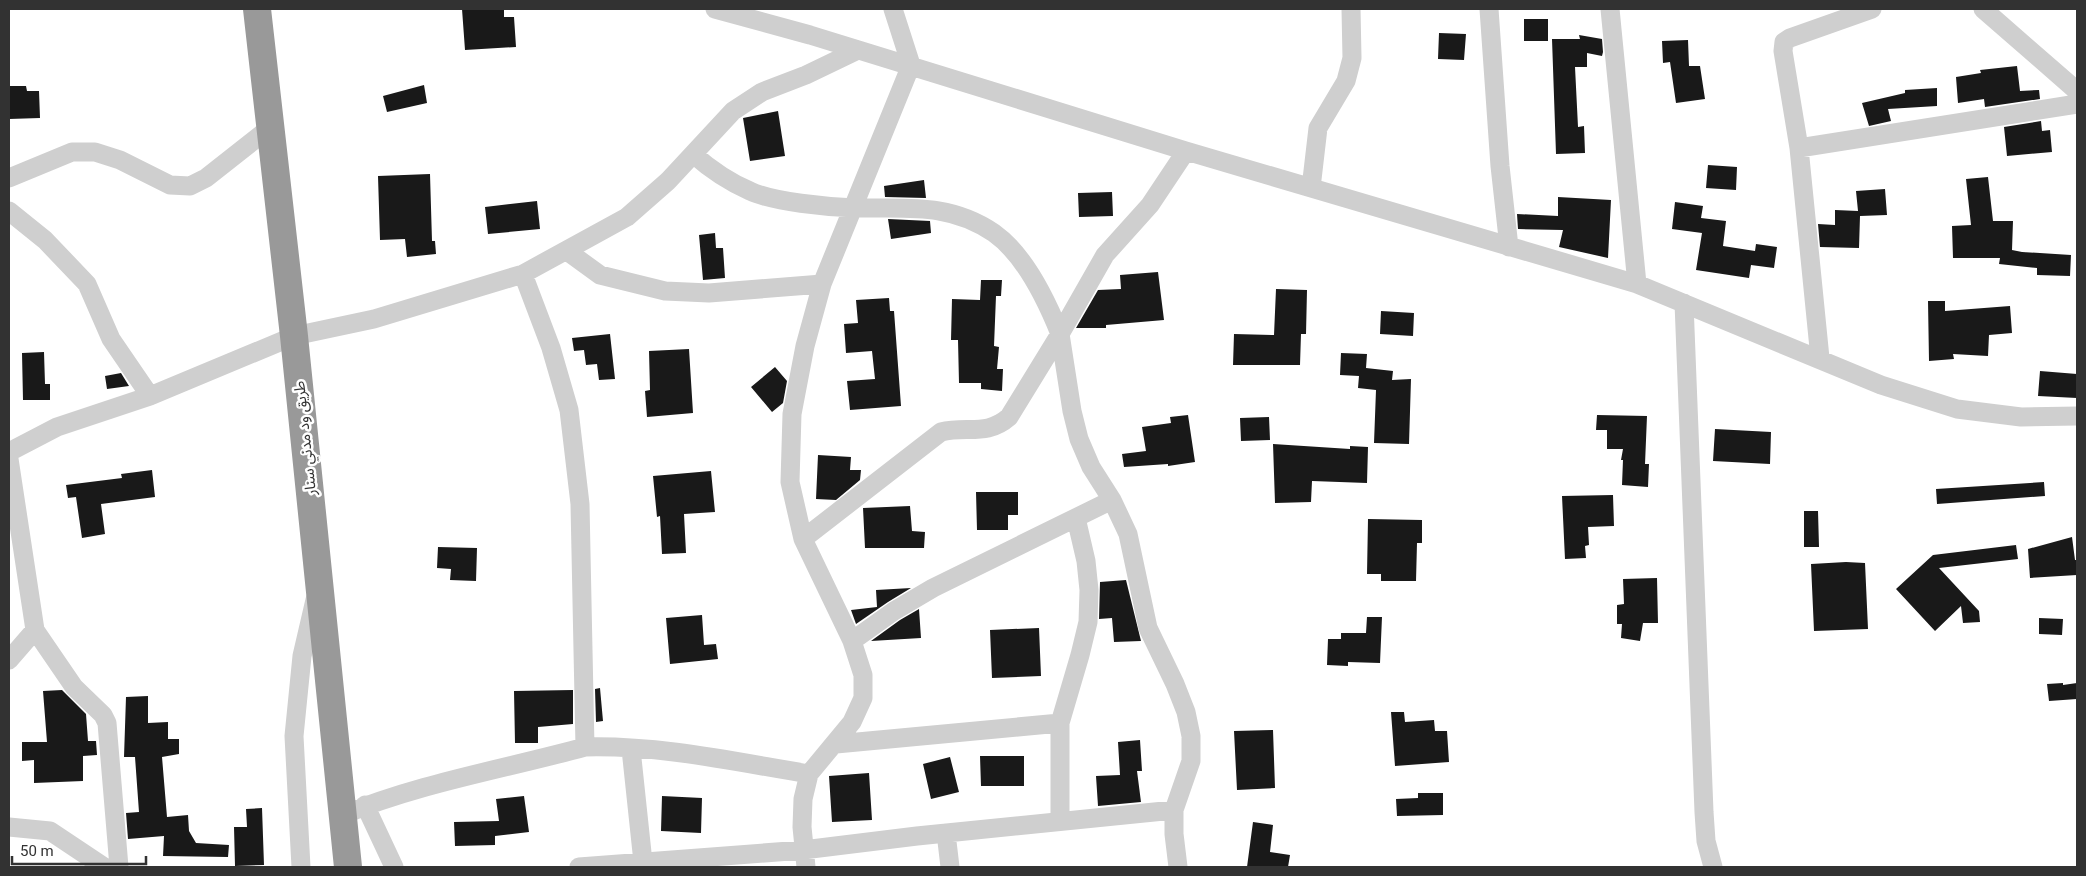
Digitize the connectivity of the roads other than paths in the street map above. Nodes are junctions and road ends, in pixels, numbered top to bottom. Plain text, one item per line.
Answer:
1 (257, 9) edge
2 (715, 9) edge
3 (893, 9) edge
4 (1351, 9) edge
5 (1489, 9) edge
6 (1610, 9) edge
7 (1872, 9) edge
8 (1983, 9) edge
9 (858, 50) junction
10 (911, 66) junction
11 (2077, 91) edge
12 (2077, 104) edge
13 (272, 126) junction
14 (1799, 148) junction
15 (1186, 150) junction
16 (693, 154) junction
17 (9, 178) edge
18 (1311, 188) junction
19 (853, 208) junction
20 (9, 211) edge
21 (1509, 248) junction
22 (567, 251) junction
23 (523, 274) junction
24 (822, 284) junction
25 (1637, 284) junction
26 (1684, 303) junction
27 (1060, 334) junction
28 (294, 336) junction
29 (1820, 358) junction
30 (150, 396) junction
31 (2077, 416) edge
32 (9, 452) edge
33 (9, 459) edge
34 (1112, 500) junction
35 (1076, 518) junction
36 (803, 539) junction
37 (320, 580) junction
38 (35, 630) junction
39 (852, 641) junction
40 (9, 660) edge
41 (1060, 723) junction
42 (836, 744) junction
43 (585, 747) junction
44 (631, 749) junction
45 (809, 774) junction
46 (354, 810) junction
47 (1174, 810) junction
48 (1060, 821) junction
49 (9, 827) edge
50 (946, 833) junction
51 (805, 859) edge
52 (642, 862) junction
53 (104, 867) edge
54 (119, 867) edge
55 (301, 867) edge
56 (348, 867) edge
57 (394, 867) edge
58 (579, 867) edge
59 (950, 867) edge
60 (1178, 867) edge
61 (1713, 867) edge

1 - 13 highway, طريق ود مدني سنار
2 - 9 street
3 - 10 street
4 - 18 street
5 - 21 street
6 - 25 street
7 - 14 street
8 - 11 street
9 - 10 street
9 - 16 street
10 - 15 street
10 - 19 street
12 - 14 street
13 - 17 street
13 - 28 highway, طريق ود مدني سنار
14 - 29 street
15 - 18 street
15 - 27 street
16 - 19 street
16 - 22 street
18 - 21 street
19 - 24 street
19 - 27 street
20 - 30 street
21 - 25 street
22 - 23 street
22 - 24 street
23 - 28 street
23 - 43 street
24 - 36 street
25 - 26 street
26 - 29 street
26 - 61 street
27 - 34 street
27 - 36 street
28 - 30 street
28 - 37 highway, طريق ود مدني سنار
29 - 31 street
30 - 32 street
33 - 38 street
34 - 35 street
34 - 47 street
35 - 39 street
35 - 41 street
36 - 39 street
37 - 46 highway, طريق ود مدني سنار
37 - 55 street
38 - 40 street
38 - 54 street
39 - 42 street
41 - 42 street
41 - 48 street
42 - 45 street
43 - 44 street
43 - 46 street
44 - 45 street
44 - 52 street
45 - 51 street
46 - 56 highway, طريق ود مدني سنار
46 - 57 street
47 - 48 street
47 - 60 street
48 - 50 street
49 - 53 street
50 - 51 street
50 - 59 street
51 - 52 street
52 - 58 street

